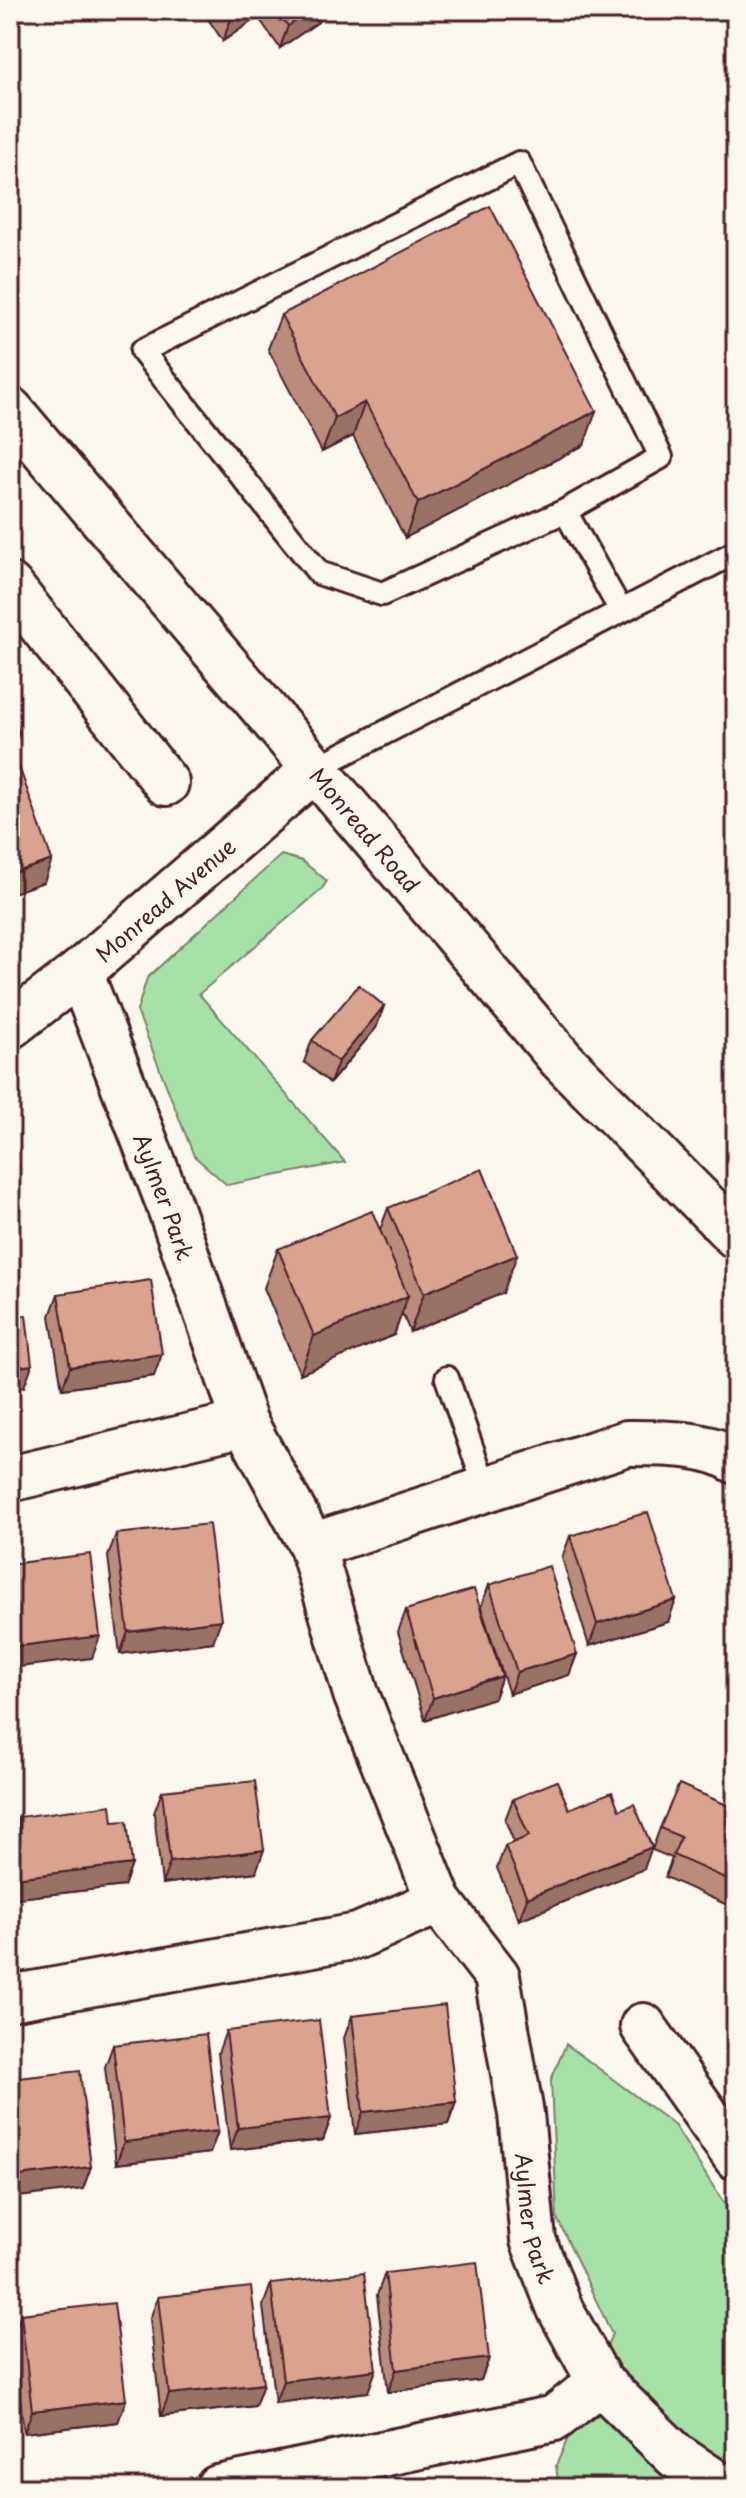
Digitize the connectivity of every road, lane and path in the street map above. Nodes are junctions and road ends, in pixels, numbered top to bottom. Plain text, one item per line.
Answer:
1 (10, 410) edge
2 (565, 511) junction
3 (736, 552) edge
4 (10, 586) edge
5 (621, 611) junction
6 (316, 768) junction
7 (166, 783) dead end
8 (80, 972) junction
9 (10, 1026) edge
10 (735, 1235) edge
11 (447, 1378) dead end
12 (245, 1423) junction
13 (736, 1461) edge
14 (10, 1479) edge
15 (486, 1489) junction
16 (312, 1546) junction
17 (439, 1901) junction
18 (10, 1998) edge
19 (643, 2026) dead end
20 (736, 2157) edge
21 (600, 2382) junction
22 (218, 2488) edge
23 (724, 2488) edge

1 - 6 street, Monread Road
2 - 2 lane
2 - 5 lane
3 - 5 lane
4 - 7 street
5 - 6 lane
6 - 8 street, Monread Avenue
6 - 10 street, Monread Road
8 - 9 street, Monread Avenue
8 - 12 street, Aylmer Park
11 - 15 lane
12 - 14 street
12 - 16 street, Aylmer Park
13 - 15 street
15 - 16 street
16 - 17 street, Aylmer Park
17 - 18 street
17 - 21 street, Aylmer Park
19 - 20 street
21 - 22 street
21 - 23 street, Aylmer Park

